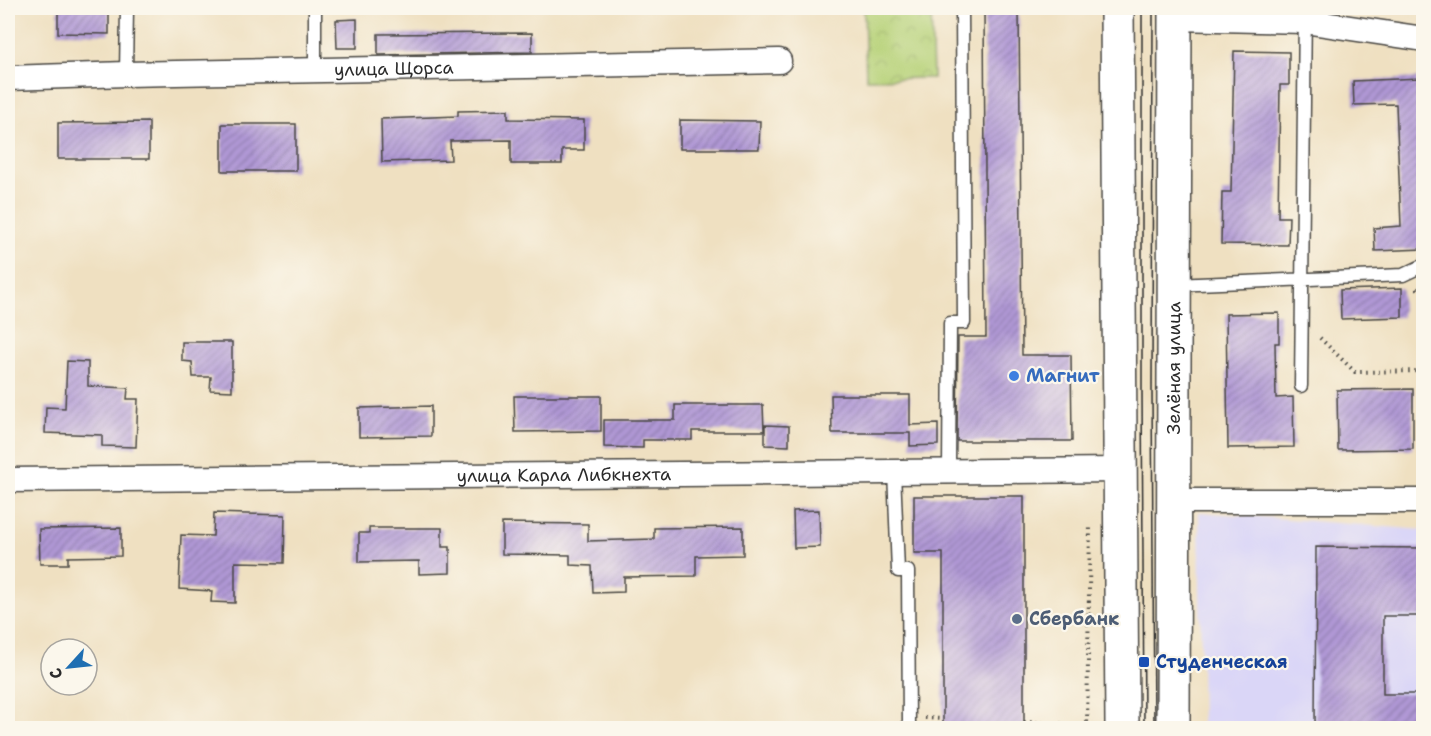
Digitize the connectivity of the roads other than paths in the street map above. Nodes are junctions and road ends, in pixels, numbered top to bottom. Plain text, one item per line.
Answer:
1 (127, 8) edge
2 (315, 8) edge
3 (962, 8) edge
4 (1117, 8) edge
5 (1175, 13) edge
6 (1304, 14) edge
7 (1424, 39) edge
8 (779, 61) dead end
9 (315, 70) junction
10 (126, 74) junction
11 (8, 78) edge
12 (1424, 265) edge
13 (1301, 279) junction
14 (1173, 285) junction
15 (1302, 386) dead end
16 (1122, 470) junction
17 (894, 471) junction
18 (949, 471) junction
19 (8, 480) edge
20 (1175, 501) junction
21 (1424, 501) edge
22 (1185, 727) edge
23 (909, 729) edge
24 (1122, 729) edge

1 - 10 lane
2 - 9 lane
3 - 18 lane
4 - 16 street
5 - 6 street
5 - 14 street, Зелёная улица
6 - 7 street
6 - 13 lane
8 - 9 street, улица Щорса
9 - 10 street, улица Щорса
10 - 11 street, улица Щорса
12 - 13 lane
13 - 14 lane
13 - 15 lane
14 - 20 street, Зелёная улица
16 - 18 street, улица Карла Либкнехта
16 - 24 street
17 - 18 street, улица Карла Либкнехта
17 - 19 street, улица Карла Либкнехта
17 - 23 lane
20 - 21 street
20 - 22 street, Зелёная улица

